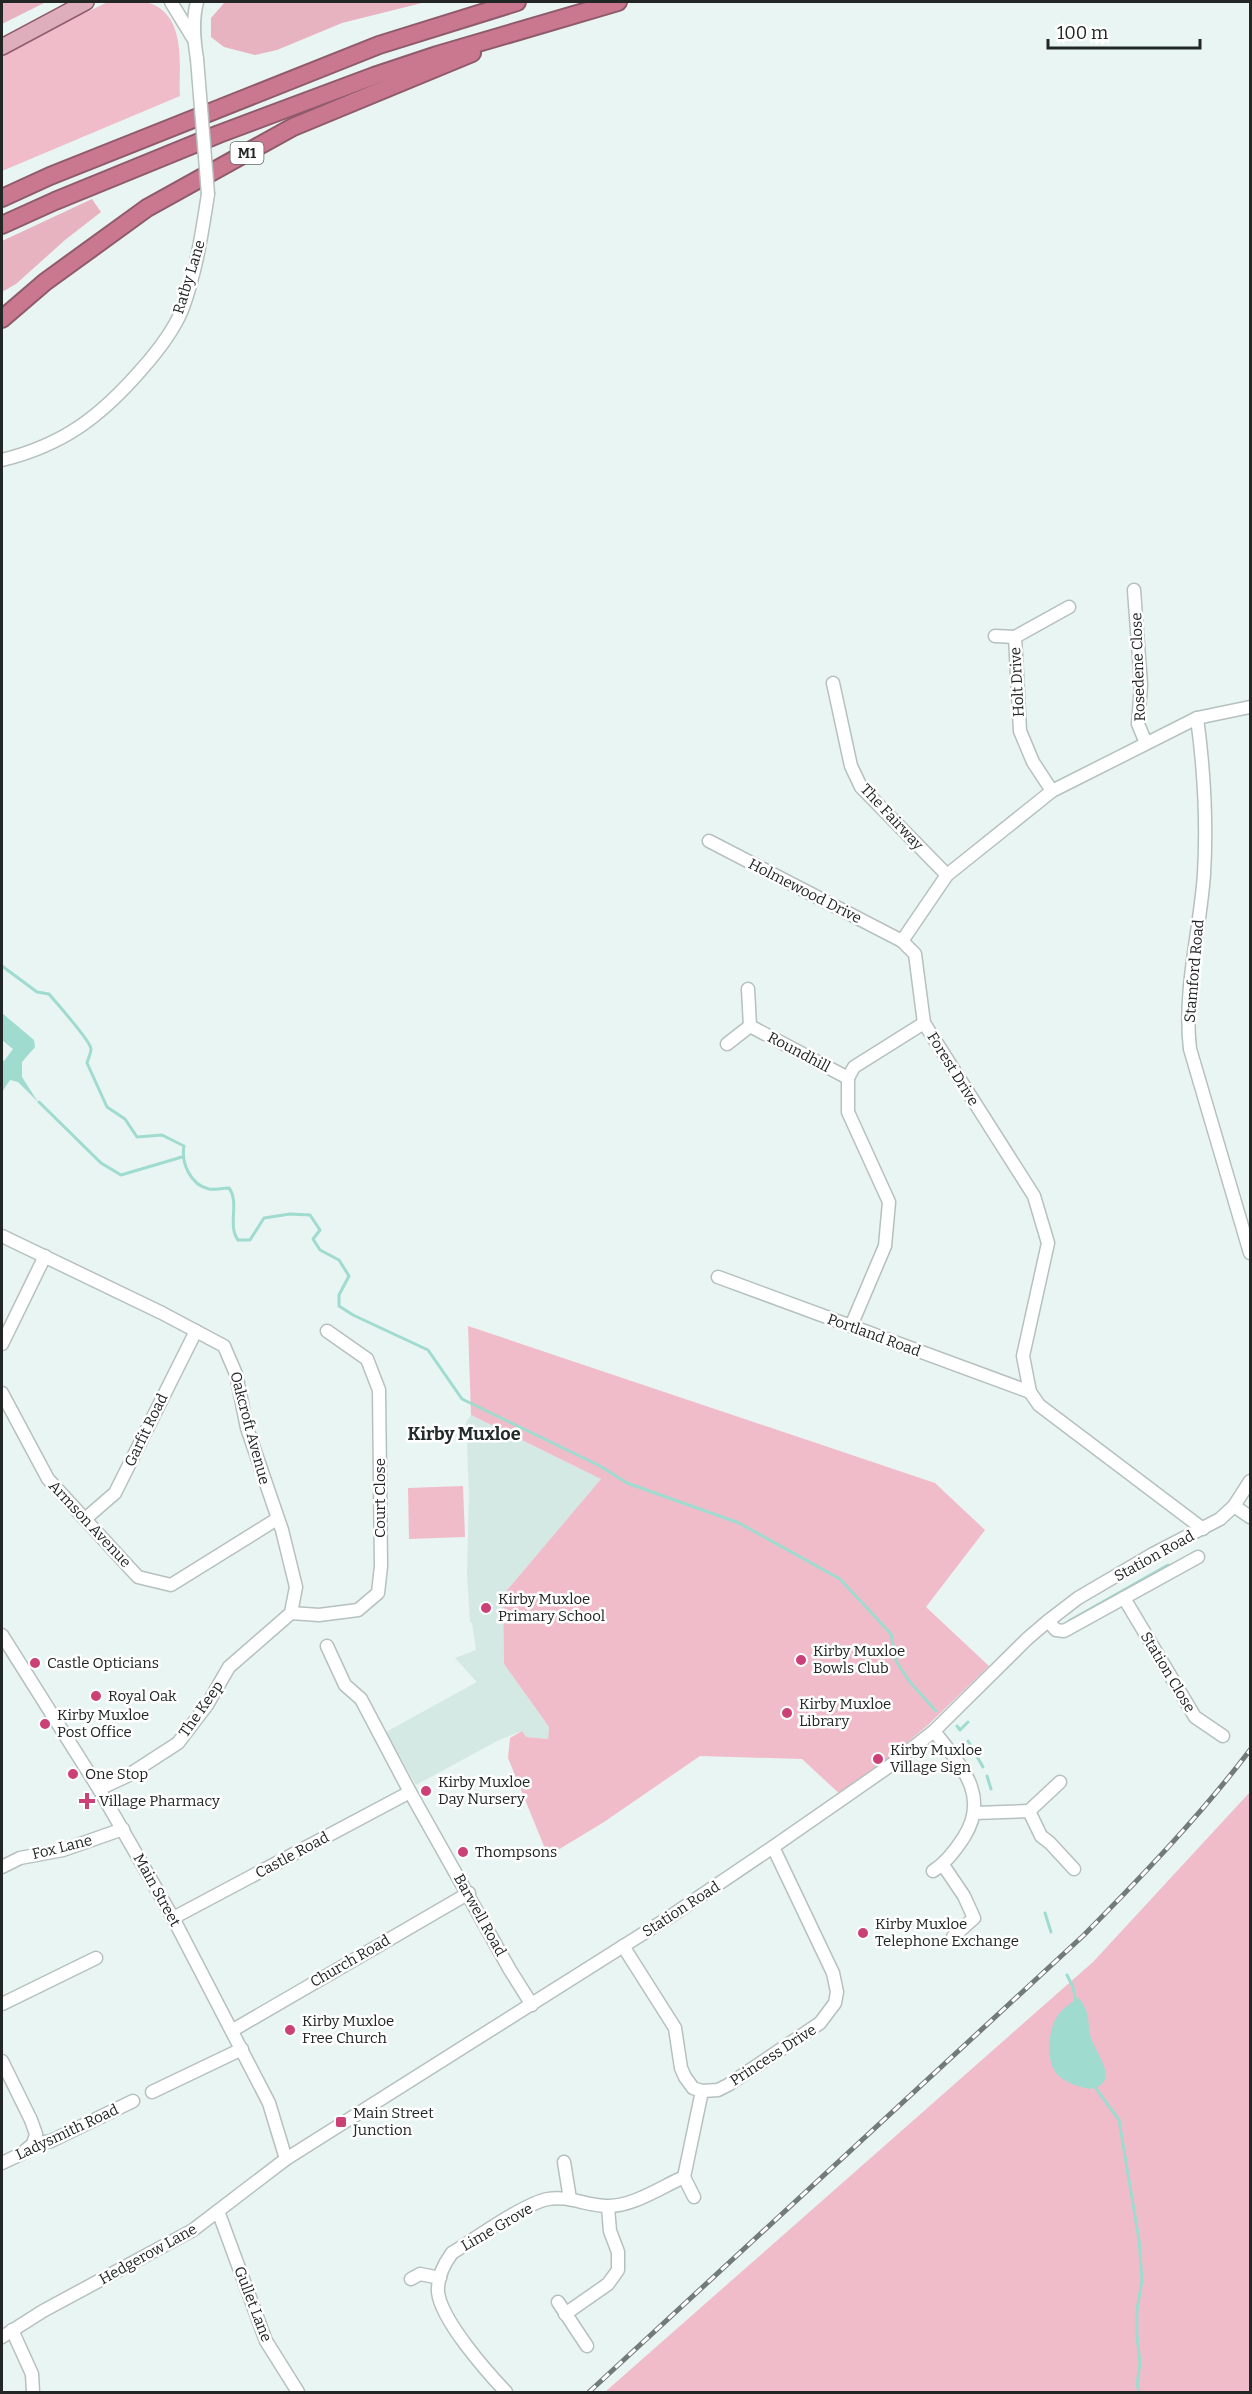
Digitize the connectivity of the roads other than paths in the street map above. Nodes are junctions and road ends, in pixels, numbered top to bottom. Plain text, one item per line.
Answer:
1 (86, 2) edge
2 (171, 2) edge
3 (197, 2) edge
4 (517, 2) edge
5 (618, 2) edge
6 (519, 32) junction
7 (194, 39) junction
8 (2, 47) edge
9 (50, 176) junction
10 (2, 191) edge
11 (2, 198) edge
12 (2, 225) edge
13 (2, 318) edge
14 (2, 460) edge
15 (1134, 590) dead end
16 (1068, 607) dead end
17 (995, 636) dead end
18 (1015, 637) junction
19 (832, 683) dead end
20 (1251, 707) edge
21 (1197, 718) junction
22 (1146, 743) junction
23 (1052, 790) junction
24 (709, 841) dead end
25 (946, 875) junction
26 (902, 941) junction
27 (748, 989) dead end
28 (924, 1023) junction
29 (750, 1026) junction
30 (727, 1044) dead end
31 (848, 1078) junction
32 (2, 1236) edge
33 (1251, 1252) edge
34 (45, 1256) junction
35 (718, 1277) dead end
36 (851, 1326) junction
37 (196, 1331) junction
38 (327, 1331) dead end
39 (2, 1344) edge
40 (1030, 1392) junction
41 (2, 1393) edge
42 (1251, 1481) edge
43 (1234, 1506) junction
44 (1251, 1517) edge
45 (85, 1519) junction
46 (277, 1519) junction
47 (1203, 1529) junction
48 (1198, 1557) dead end
49 (1124, 1598) junction
50 (291, 1613) junction
51 (1048, 1621) junction
52 (2, 1635) edge
53 (327, 1646) dead end
54 (934, 1731) junction
55 (1223, 1736) dead end
56 (1060, 1782) dead end
57 (99, 1790) junction
58 (410, 1792) junction
59 (1029, 1811) junction
60 (975, 1814) junction
61 (123, 1829) junction
62 (773, 1847) junction
63 (2, 1867) edge
64 (1074, 1869) dead end
65 (469, 1893) junction
66 (173, 1918) junction
67 (953, 1937) dead end
68 (623, 1946) junction
69 (96, 1958) dead end
70 (2, 2004) edge
71 (532, 2005) junction
72 (233, 2030) junction
73 (242, 2049) junction
74 (2, 2061) edge
75 (702, 2091) junction
76 (152, 2092) dead end
77 (133, 2101) dead end
78 (33, 2144) junction
79 (286, 2159) junction
80 (564, 2162) dead end
81 (2, 2163) edge
82 (684, 2177) junction
83 (694, 2197) dead end
84 (570, 2199) junction
85 (608, 2207) junction
86 (218, 2211) junction
87 (440, 2278) junction
88 (411, 2279) dead end
89 (558, 2302) dead end
90 (565, 2314) junction
91 (7, 2333) edge
92 (587, 2346) dead end
93 (33, 2392) edge
94 (298, 2392) edge
95 (506, 2392) edge

1 - 8 main road
2 - 7 street, Ratby Lane
3 - 7 street, Ratby Lane
4 - 9 highway
5 - 6 highway, M1
6 - 12 highway, M1
6 - 13 highway, M1
7 - 14 street, Ratby Lane, bridge
9 - 10 highway
9 - 11 highway
15 - 22 street, Rosedene Close
16 - 18 street, Holt Drive
17 - 18 street, Holt Drive
18 - 23 street, Holt Drive
19 - 25 street, The Fairway
20 - 21 street
21 - 22 street
21 - 33 street, Stamford Road
22 - 23 street
23 - 25 street
24 - 26 street, Holmewood Drive
25 - 26 street
26 - 28 street, Forest Drive
27 - 29 street, Roundhill
28 - 31 street
28 - 40 street, Forest Drive
29 - 30 street, Roundhill
29 - 31 street, Roundhill
31 - 36 street
32 - 34 street, Oakcroft Avenue
34 - 37 street, Oakcroft Avenue
34 - 39 street
35 - 36 street, Portland Road
36 - 40 street, Portland Road
37 - 45 street, Garfit Road
37 - 46 street, Oakcroft Avenue
38 - 50 street, Court Close
40 - 47 street, Forest Drive
41 - 45 street, Armson Avenue
42 - 43 street, Station Road
43 - 44 street
43 - 47 street, Station Road
45 - 46 street, Armson Avenue
46 - 50 street, Oakcroft Avenue
47 - 51 street, Station Road
48 - 49 street, Station Road
49 - 51 street, Station Road
49 - 55 street, Station Close
50 - 57 street, The Keep
51 - 54 street, Station Road
52 - 57 street, Main Street
53 - 58 street, Barwell Road
54 - 60 street
54 - 62 street, Station Road
56 - 59 street
57 - 61 street, Main Street
58 - 65 street, Barwell Road
58 - 66 street, Castle Road
59 - 60 street
59 - 64 street
60 - 67 street
61 - 63 street, Fox Lane
61 - 66 street, Main Street
62 - 68 street, Station Road
62 - 75 street, Princess Drive
65 - 71 street, Barwell Road
65 - 72 street, Church Road
66 - 72 street, Main Street
68 - 71 street, Station Road
68 - 75 street
69 - 70 street
71 - 79 street, Station Road
72 - 73 street, Main Street
73 - 76 street
73 - 79 street, Main Street
74 - 78 street
75 - 82 street
77 - 78 street, Ladysmith Road
78 - 81 street, Ladysmith Road
79 - 86 street, Hedgerow Lane
80 - 84 street
82 - 83 street
82 - 85 street, Lime Grove
84 - 85 street, Lime Grove
84 - 87 street, Lime Grove
85 - 90 street
86 - 91 street, Hedgerow Lane
86 - 94 street, Gullet Lane
87 - 88 street
87 - 95 street
89 - 90 street
90 - 92 street
91 - 93 street

